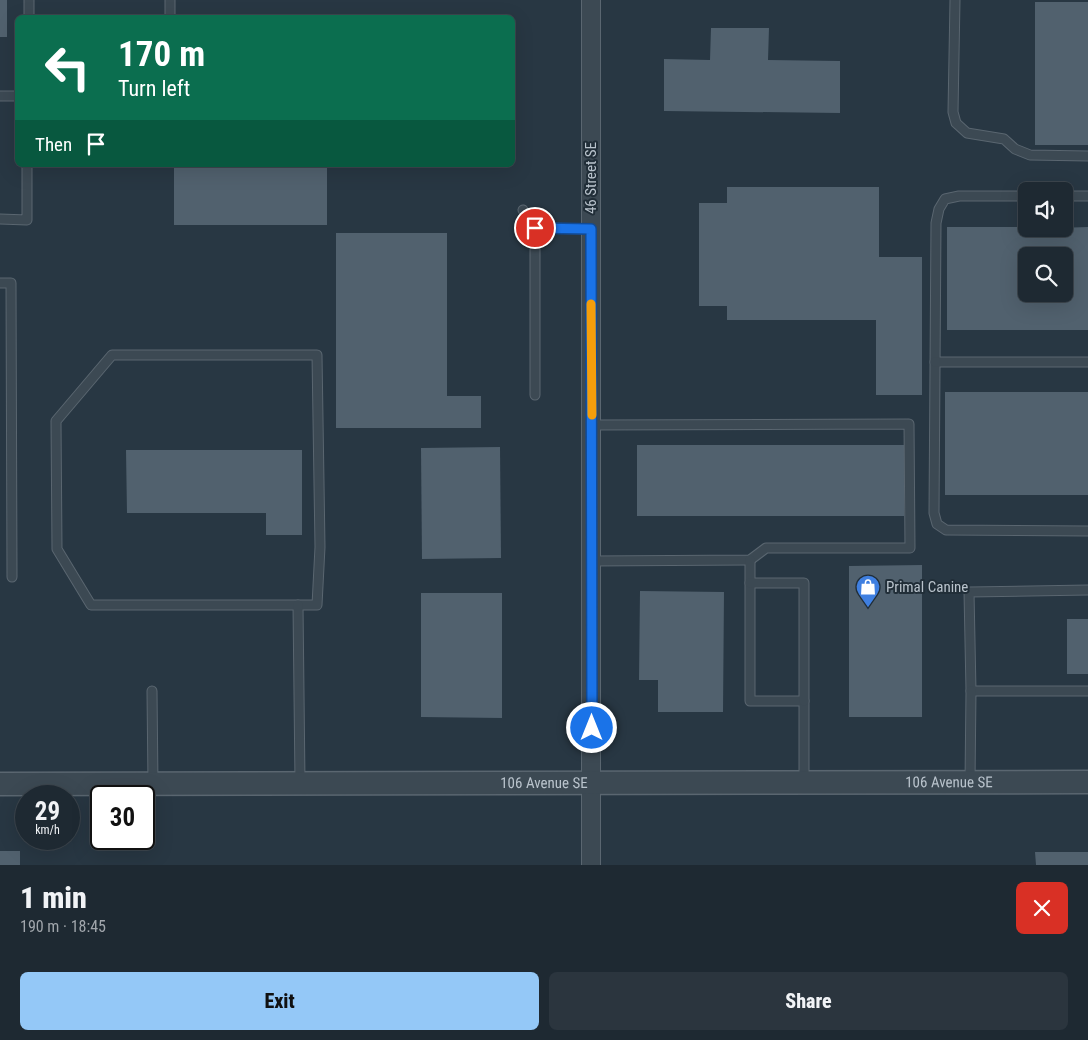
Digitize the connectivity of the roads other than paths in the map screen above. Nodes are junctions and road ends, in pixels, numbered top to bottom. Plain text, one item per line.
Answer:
1 (29, 0) edge
2 (170, 0) edge
3 (591, 0) edge
4 (955, 0) edge
5 (29, 15) edge
6 (170, 15) edge
7 (0, 96) edge
8 (15, 96) edge
9 (1088, 156) edge
10 (28, 167) edge
11 (1018, 196) edge
12 (1073, 196) edge
13 (1088, 196) edge
14 (523, 210) dead end
15 (0, 219) edge
16 (535, 228) junction
17 (591, 229) junction
18 (0, 284) edge
19 (935, 362) junction
20 (1088, 362) edge
21 (535, 395) dead end
22 (592, 425) junction
23 (1088, 532) edge
24 (750, 560) junction
25 (592, 561) junction
26 (12, 577) dead end
27 (750, 582) junction
28 (1088, 590) edge
29 (298, 605) junction
30 (152, 691) dead end
31 (971, 691) junction
32 (1088, 691) edge
33 (804, 701) junction
34 (970, 782) junction
35 (1088, 782) edge
36 (592, 783) junction
37 (804, 783) junction
38 (0, 784) edge
39 (153, 784) junction
40 (300, 784) junction
41 (591, 865) edge

1 - 5 lane
2 - 6 lane
3 - 17 street, 46 Street SE
4 - 9 lane
7 - 8 lane
10 - 15 lane
11 - 19 lane
12 - 13 lane
14 - 16 lane
16 - 17 lane
16 - 21 lane
17 - 22 street, 46 Street SE
18 - 26 lane
19 - 20 lane
19 - 23 lane
22 - 24 lane
22 - 25 street, 46 Street SE
24 - 25 lane
24 - 27 lane
25 - 36 street, 46 Street SE
27 - 33 lane
27 - 33 lane
28 - 31 lane
29 - 29 lane
29 - 40 lane
30 - 39 lane
31 - 32 lane
31 - 34 lane
33 - 37 lane
34 - 35 street, 106 Avenue SE
34 - 37 street, 106 Avenue SE
36 - 37 street, 106 Avenue SE
36 - 40 street, 106 Avenue SE
36 - 41 street, 46 Street SE
38 - 39 street, 106 Avenue SE
39 - 40 street, 106 Avenue SE

